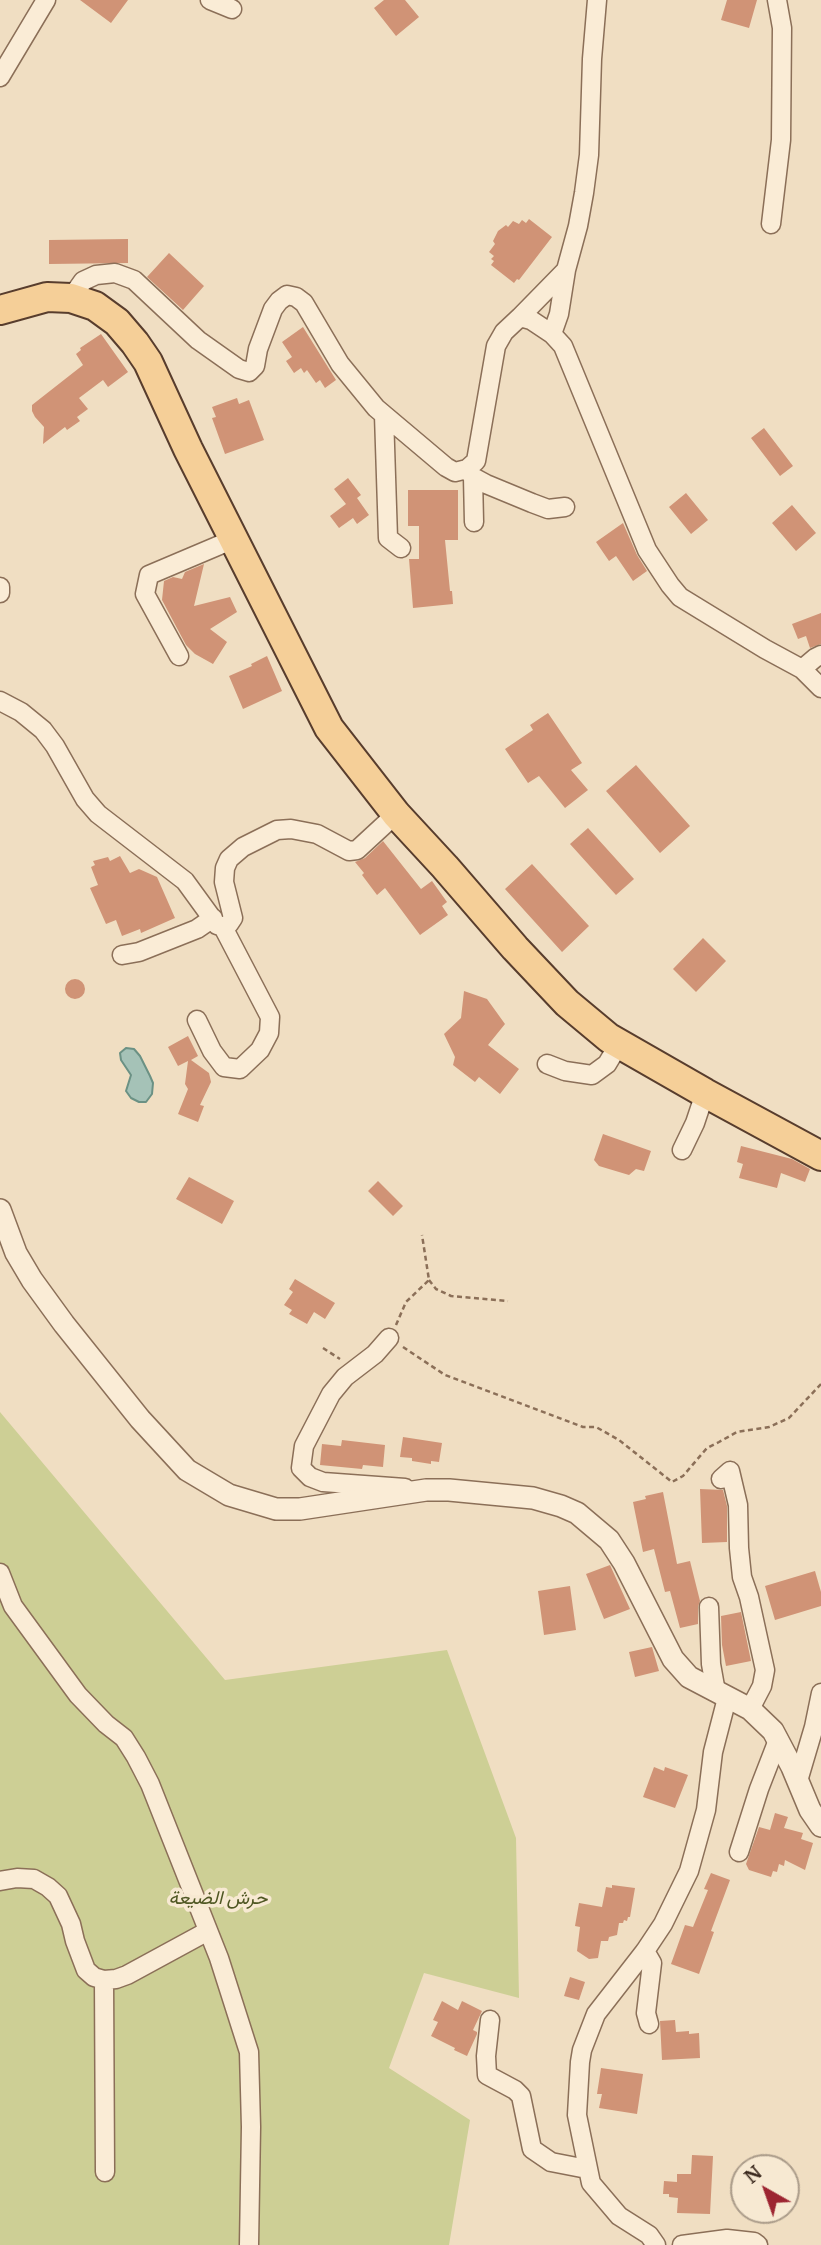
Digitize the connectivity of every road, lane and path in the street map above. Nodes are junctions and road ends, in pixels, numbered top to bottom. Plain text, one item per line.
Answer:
1 (46, 0) edge
2 (210, 0) edge
3 (597, 0) edge
4 (777, 0) edge
5 (232, 9) dead end
6 (0, 77) edge
7 (771, 224) dead end
8 (566, 270) junction
9 (71, 298) junction
10 (0, 310) edge
11 (520, 317) junction
12 (552, 334) junction
13 (384, 415) junction
14 (470, 473) junction
15 (565, 507) dead end
16 (474, 522) dead end
17 (234, 539) junction
18 (401, 548) dead end
19 (0, 587) edge
20 (0, 593) edge
21 (821, 655) edge
22 (179, 656) dead end
23 (803, 669) junction
24 (821, 688) edge
25 (0, 701) edge
26 (397, 814) junction
27 (218, 922) junction
28 (122, 954) dead end
29 (197, 1020) dead end
30 (619, 1044) junction
31 (547, 1064) dead end
32 (705, 1094) junction
33 (682, 1150) dead end
34 (821, 1156) edge
35 (0, 1209) edge
36 (422, 1236) dead end
37 (429, 1280) junction
38 (508, 1301) dead end
39 (389, 1338) junction
40 (821, 1384) edge
41 (721, 1479) dead end
42 (426, 1490) junction
43 (0, 1573) edge
44 (709, 1607) dead end
45 (821, 1693) edge
46 (721, 1695) junction
47 (750, 1709) junction
48 (778, 1740) junction
49 (798, 1781) junction
50 (821, 1826) edge
51 (739, 1852) dead end
52 (0, 1881) edge
53 (208, 1931) junction
54 (645, 1951) junction
55 (104, 1980) junction
56 (490, 2020) dead end
57 (649, 2024) dead end
58 (587, 2169) junction
59 (105, 2172) dead end
60 (249, 2245) edge
61 (656, 2245) edge
62 (682, 2245) edge
63 (758, 2245) edge

1 - 6 street
2 - 5 street
3 - 8 street
4 - 7 street
8 - 11 street
8 - 12 street
9 - 10 main road
9 - 13 street
9 - 17 main road
11 - 12 street
11 - 14 street
12 - 23 street
13 - 14 street
13 - 18 street
14 - 15 street
14 - 16 street
17 - 22 street
17 - 26 main road
19 - 20 street
21 - 23 street
23 - 24 street
25 - 27 street
26 - 27 street
26 - 30 main road
27 - 28 street
27 - 29 street
30 - 31 street
30 - 32 main road
32 - 33 street
32 - 34 main road
35 - 42 street
36 - 37 path
37 - 38 path
37 - 39 path
39 - 40 path
39 - 42 street
41 - 47 street
42 - 46 street
43 - 53 street
44 - 46 street
45 - 49 street
46 - 47 street
46 - 54 street
47 - 48 street
48 - 49 street
48 - 51 street
49 - 50 street
52 - 55 street
53 - 55 street
53 - 60 street
54 - 57 street
54 - 58 street
55 - 59 street
56 - 58 street
58 - 61 street
62 - 63 street

